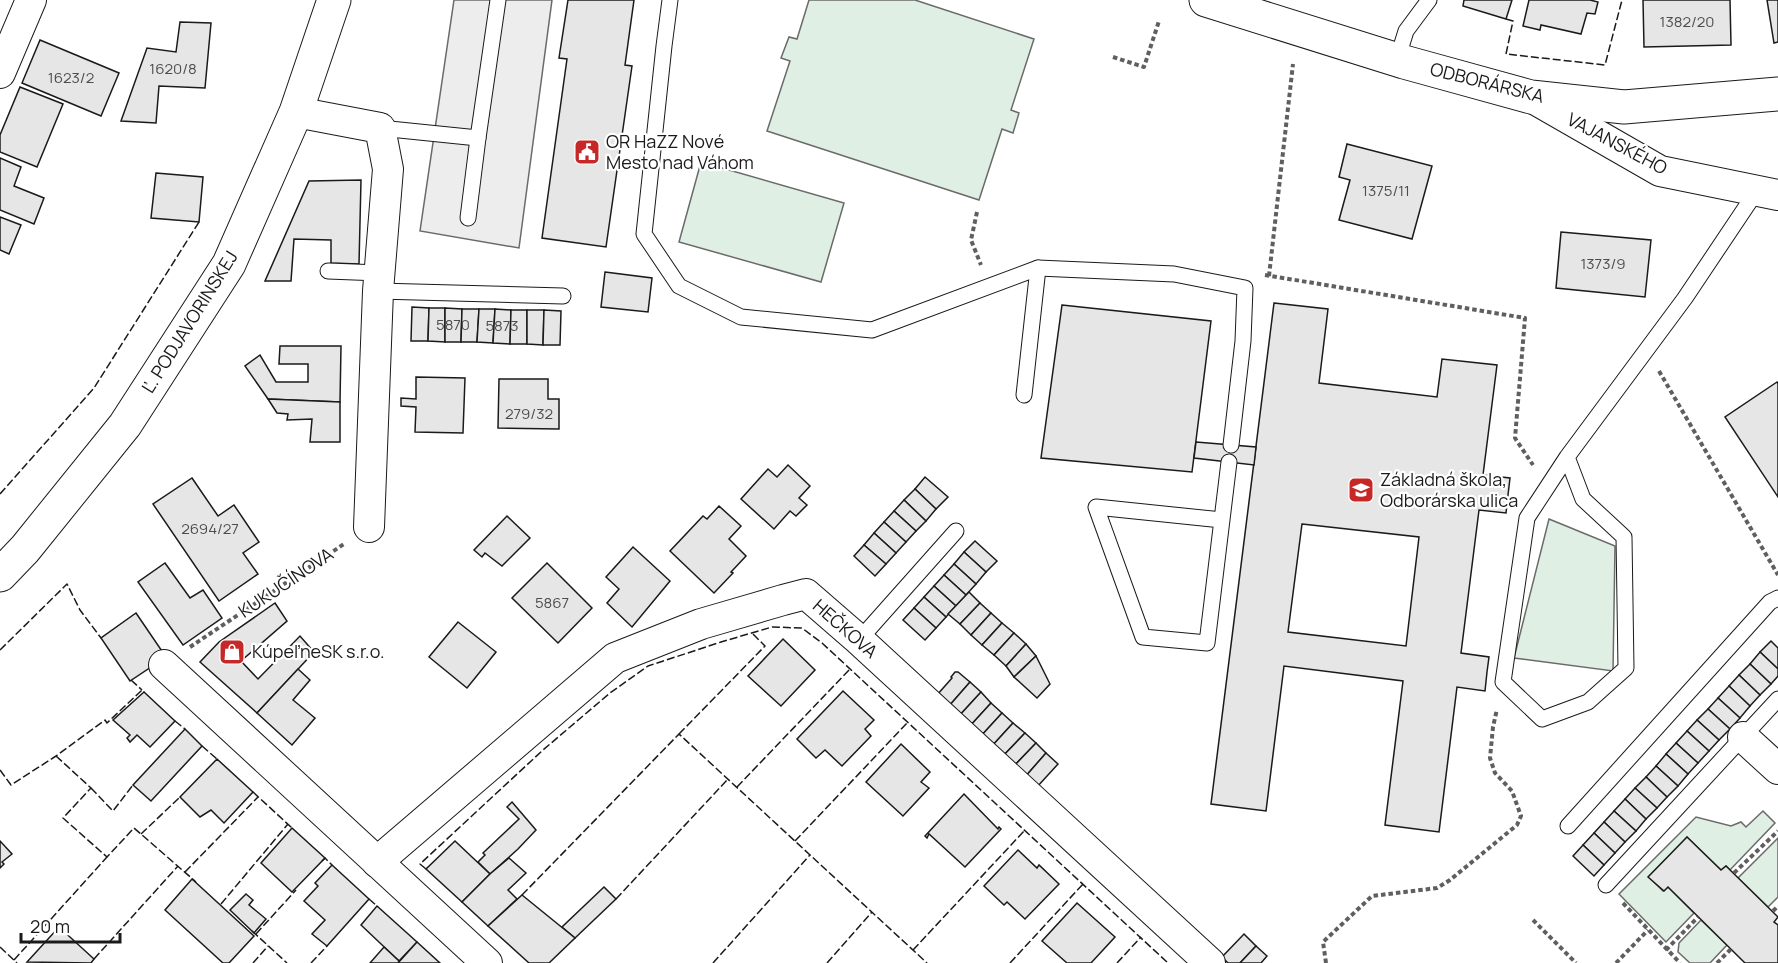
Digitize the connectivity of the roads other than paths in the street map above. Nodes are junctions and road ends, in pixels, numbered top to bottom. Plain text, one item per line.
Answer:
1 (31, 0) edge
2 (334, 0) edge
3 (498, 0) edge
4 (670, 0) edge
5 (1206, 0) edge
6 (1429, 0) edge
7 (1261, 9) edge
8 (1397, 60) junction
9 (0, 73) edge
10 (1778, 94) edge
11 (1531, 97) junction
12 (296, 112) junction
13 (380, 128) junction
14 (478, 138) junction
15 (1767, 194) edge
16 (468, 218) dead end
17 (1038, 268) junction
18 (328, 271) dead end
19 (379, 282) junction
20 (563, 296) dead end
21 (1024, 395) dead end
22 (1231, 445) dead end
23 (1567, 457) junction
24 (1229, 462) dead end
25 (1222, 520) junction
26 (369, 527) road end
27 (956, 531) dead end
28 (0, 575) edge
29 (1778, 598) edge
30 (859, 640) junction
31 (164, 665) road end
32 (1778, 699) edge
33 (1743, 736) junction
34 (1778, 769) edge
35 (1568, 826) dead end
36 (377, 862) junction
37 (1606, 885) road end
38 (487, 963) edge
39 (1210, 963) edge

1 - 9 street
2 - 12 main road, Ľ. PODJAVORINSKEJ
3 - 14 lane
4 - 17 lane
5 - 7 main road, ODBORÁRSKA
6 - 8 lane
7 - 8 main road, ODBORÁRSKA
8 - 11 main road, ODBORÁRSKA
10 - 11 main road, ODBORÁRSKA
11 - 15 street, VAJANSKÉHO
12 - 13 street
12 - 28 main road, Ľ. PODJAVORINSKEJ
13 - 14 lane
13 - 19 street
14 - 16 lane
15 - 23 lane
17 - 21 lane
17 - 22 lane
18 - 19 lane
19 - 20 lane
19 - 26 street
23 - 23 lane
24 - 25 lane
25 - 25 lane
27 - 30 lane
29 - 35 lane
30 - 36 street, HEČKOVA
30 - 39 street, HEČKOVA
31 - 36 street
32 - 33 lane
33 - 34 street
33 - 37 lane
36 - 38 street

